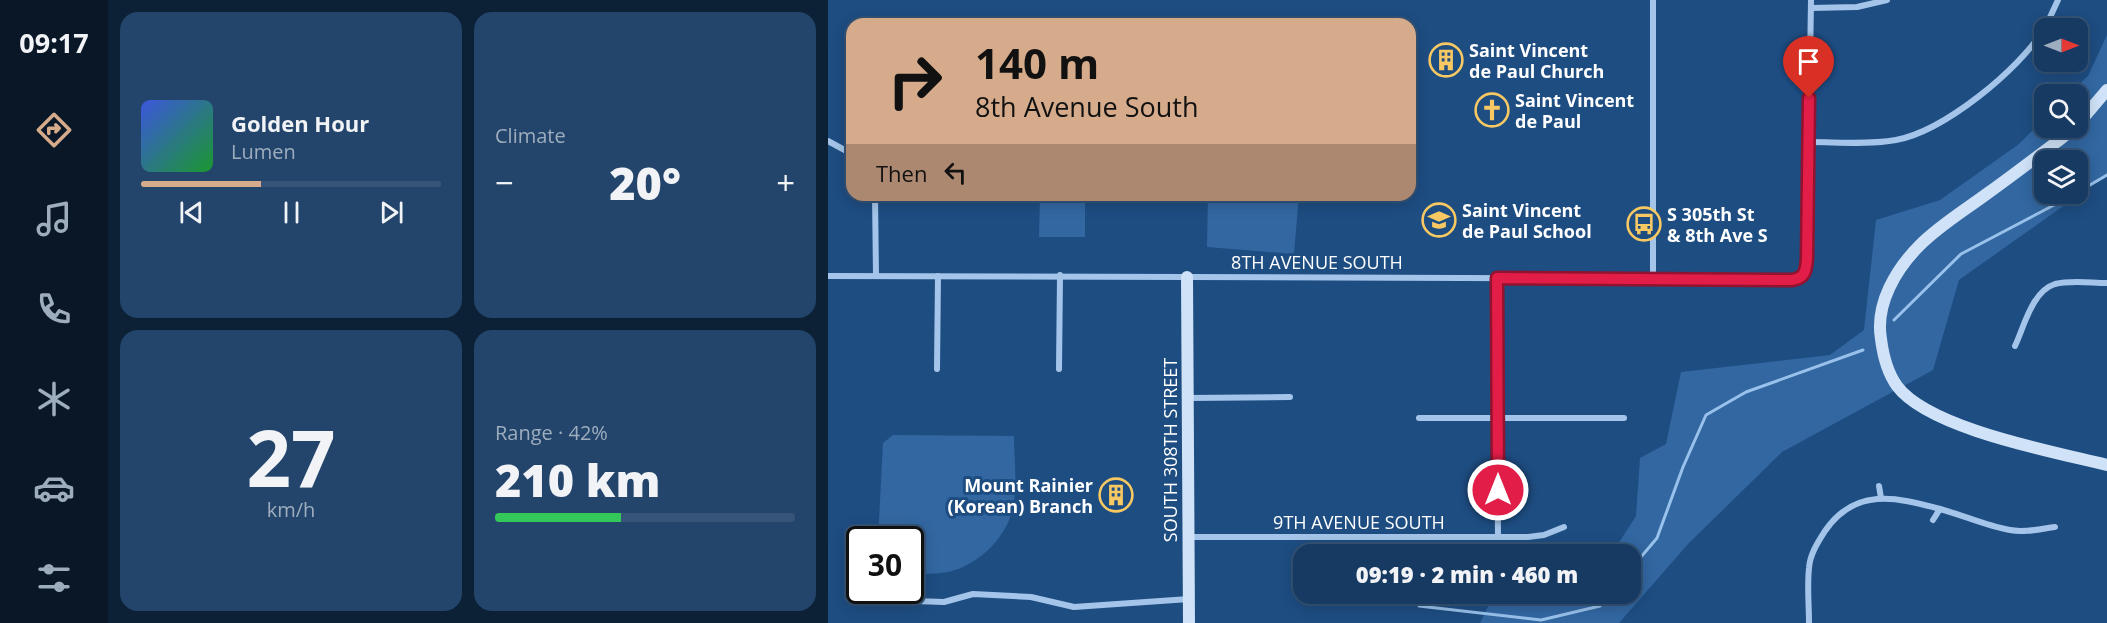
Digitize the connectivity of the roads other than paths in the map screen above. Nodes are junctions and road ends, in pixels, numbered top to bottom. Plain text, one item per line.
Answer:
1 (1653, 0) edge
2 (1811, 0) edge
3 (1887, 0) edge
4 (2058, 0) edge
5 (1811, 8) junction
6 (2050, 18) edge
7 (2034, 43) edge
8 (2107, 90) edge
9 (2088, 112) edge
10 (2062, 138) edge
11 (828, 141) edge
12 (1809, 142) junction
13 (846, 151) edge
14 (875, 201) edge
15 (1060, 275) junction
16 (828, 276) edge
17 (876, 276) junction
18 (938, 276) junction
19 (1187, 277) junction
20 (1497, 278) junction
21 (1653, 279) junction
22 (2107, 283) edge
23 (2015, 346) dead end
24 (937, 369) dead end
25 (1059, 369) dead end
26 (1290, 397) dead end
27 (1188, 398) junction
28 (1419, 418) dead end
29 (1497, 418) junction
30 (1624, 418) dead end
31 (2107, 465) edge
32 (1879, 486) dead end
33 (1881, 498) junction
34 (1940, 509) junction
35 (1933, 520) dead end
36 (1564, 526) dead end
37 (2055, 527) dead end
38 (1189, 537) junction
39 (1498, 537) junction
40 (1189, 599) junction
41 (924, 601) edge
42 (1189, 623) edge
43 (1809, 623) edge

1 - 21 street
2 - 5 street
3 - 5 street
4 - 6 street
5 - 12 street
7 - 12 street
8 - 9 main road
10 - 31 main road
11 - 13 street
12 - 21 street, 8TH AVENUE SOUTH
14 - 17 street
15 - 18 street, 8TH AVENUE SOUTH
15 - 19 street, 8TH AVENUE SOUTH
15 - 25 street
16 - 17 street, 8TH AVENUE SOUTH
17 - 18 street, 8TH AVENUE SOUTH
18 - 24 street
19 - 20 street, 8TH AVENUE SOUTH
19 - 27 main road, SOUTH 308TH STREET
20 - 21 street, 8TH AVENUE SOUTH
20 - 29 street
22 - 23 street
26 - 27 street
27 - 38 main road, SOUTH 308TH STREET
28 - 29 street
29 - 30 street
29 - 39 street
32 - 33 street
33 - 34 street
33 - 43 street
34 - 35 street
34 - 37 street
36 - 39 street, 9TH AVENUE SOUTH
38 - 39 street, 9TH AVENUE SOUTH
38 - 40 main road, SOUTH 308TH STREET
40 - 41 street
40 - 42 main road, SOUTH 308TH STREET

